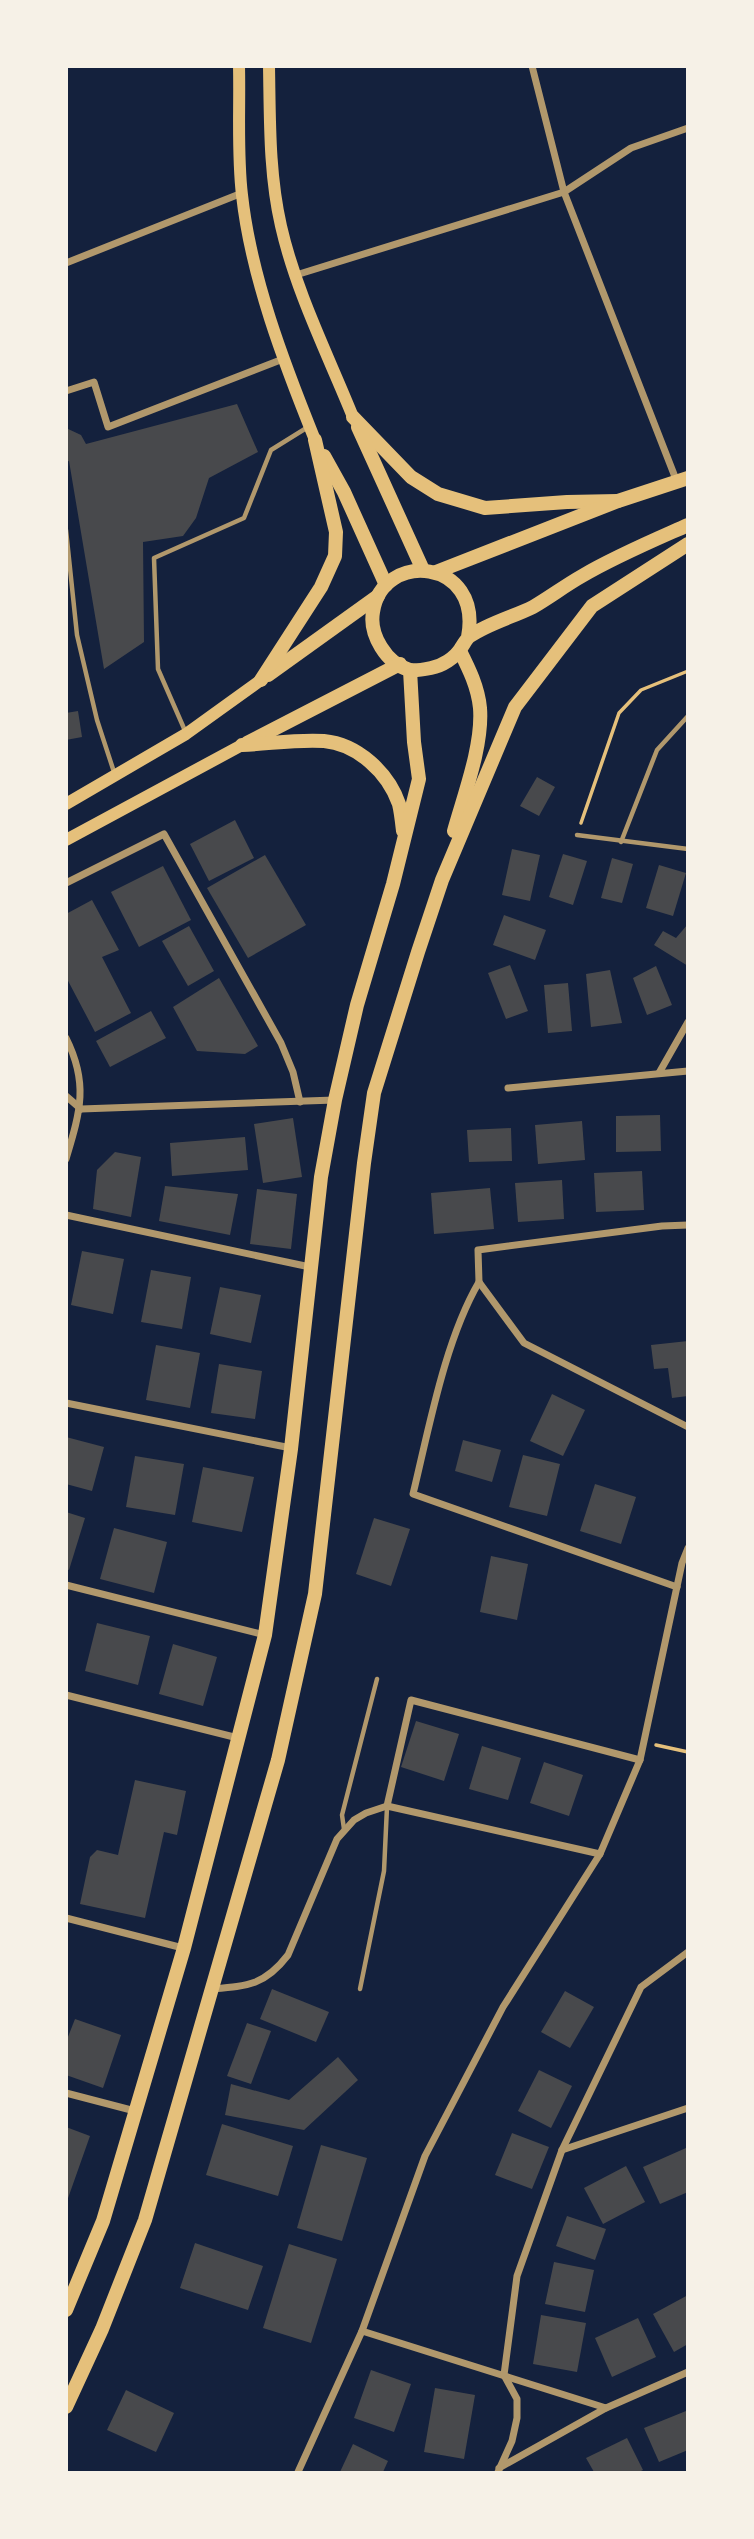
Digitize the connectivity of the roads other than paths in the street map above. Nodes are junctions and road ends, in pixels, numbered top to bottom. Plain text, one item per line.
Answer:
1 (239, 66) edge
2 (269, 66) edge
3 (532, 66) edge
4 (688, 128) edge
5 (564, 192) junction
6 (242, 193) junction
7 (66, 263) edge
8 (296, 275) junction
9 (283, 359) junction
10 (66, 391) edge
11 (353, 417) junction
12 (312, 433) junction
13 (682, 480) edge
14 (618, 501) junction
15 (688, 525) edge
16 (66, 530) edge
17 (688, 544) edge
18 (430, 571) junction
19 (382, 590) junction
20 (468, 637) junction
21 (460, 651) junction
22 (405, 667) junction
23 (261, 680) junction
24 (688, 716) edge
25 (186, 734) junction
26 (243, 745) junction
27 (116, 776) junction
28 (66, 804) edge
29 (577, 835) road end
30 (404, 838) junction
31 (66, 840) edge
32 (621, 842) junction
33 (688, 849) edge
34 (442, 880) junction
35 (66, 883) edge
36 (688, 1023) edge
37 (66, 1038) edge
38 (688, 1070) edge
39 (659, 1073) junction
40 (508, 1088) dead end
41 (66, 1096) edge
42 (335, 1100) junction
43 (300, 1102) junction
44 (81, 1109) junction
45 (66, 1159) edge
46 (66, 1215) edge
47 (688, 1225) edge
48 (310, 1267) junction
49 (479, 1282) junction
50 (66, 1402) edge
51 (688, 1427) edge
52 (291, 1449) junction
53 (688, 1548) edge
54 (685, 1563) edge
55 (66, 1585) edge
56 (677, 1587) junction
57 (265, 1635) junction
58 (377, 1679) dead end
59 (66, 1695) edge
60 (238, 1738) junction
61 (640, 1760) junction
62 (387, 1807) junction
63 (344, 1829) junction
64 (600, 1854) junction
65 (66, 1918) edge
66 (184, 1948) junction
67 (688, 1952) edge
68 (210, 1989) junction
69 (360, 1989) dead end
70 (66, 2092) edge
71 (688, 2108) edge
72 (135, 2111) junction
73 (562, 2150) junction
74 (66, 2310) edge
75 (362, 2331) junction
76 (688, 2372) edge
77 (503, 2375) junction
78 (66, 2407) edge
79 (606, 2408) junction
80 (498, 2471) edge
81 (298, 2473) edge

1 - 6 main road
2 - 8 main road
3 - 5 street
4 - 5 street
5 - 8 street
5 - 13 street
6 - 7 street
6 - 9 main road
8 - 11 main road
9 - 10 street
9 - 12 main road
11 - 14 highway
11 - 18 highway
12 - 19 highway
12 - 23 highway
12 - 25 lane
13 - 14 highway
14 - 18 highway
15 - 20 highway
16 - 27 lane
17 - 34 highway
18 - 19 highway
18 - 20 highway
19 - 22 highway
19 - 23 highway
20 - 21 highway
21 - 22 highway
21 - 34 highway
22 - 26 highway
22 - 30 highway
23 - 25 main road
24 - 32 lane
25 - 27 main road
26 - 30 highway
26 - 31 main road
27 - 28 main road
29 - 32 lane
30 - 42 highway
32 - 33 lane
34 - 68 highway
35 - 43 street
36 - 39 street
37 - 44 street
38 - 39 street
39 - 40 street
41 - 44 street
42 - 43 street
42 - 48 highway
43 - 44 street
44 - 45 street
46 - 48 street
47 - 49 street
48 - 52 highway
49 - 51 street
49 - 56 street
50 - 52 street
52 - 57 highway
53 - 54 street
54 - 56 street
55 - 57 street
56 - 61 street
57 - 60 highway
58 - 63 lane
59 - 60 street
60 - 66 highway
61 - 62 street
61 - 64 street
62 - 63 street
62 - 64 street
62 - 69 lane
63 - 68 street
64 - 75 street
65 - 66 street
66 - 72 highway
67 - 73 street
68 - 78 highway
70 - 72 street
71 - 73 street
72 - 74 highway
73 - 77 street
75 - 77 street
75 - 81 street
76 - 79 street
77 - 79 street
77 - 80 street
79 - 80 street

